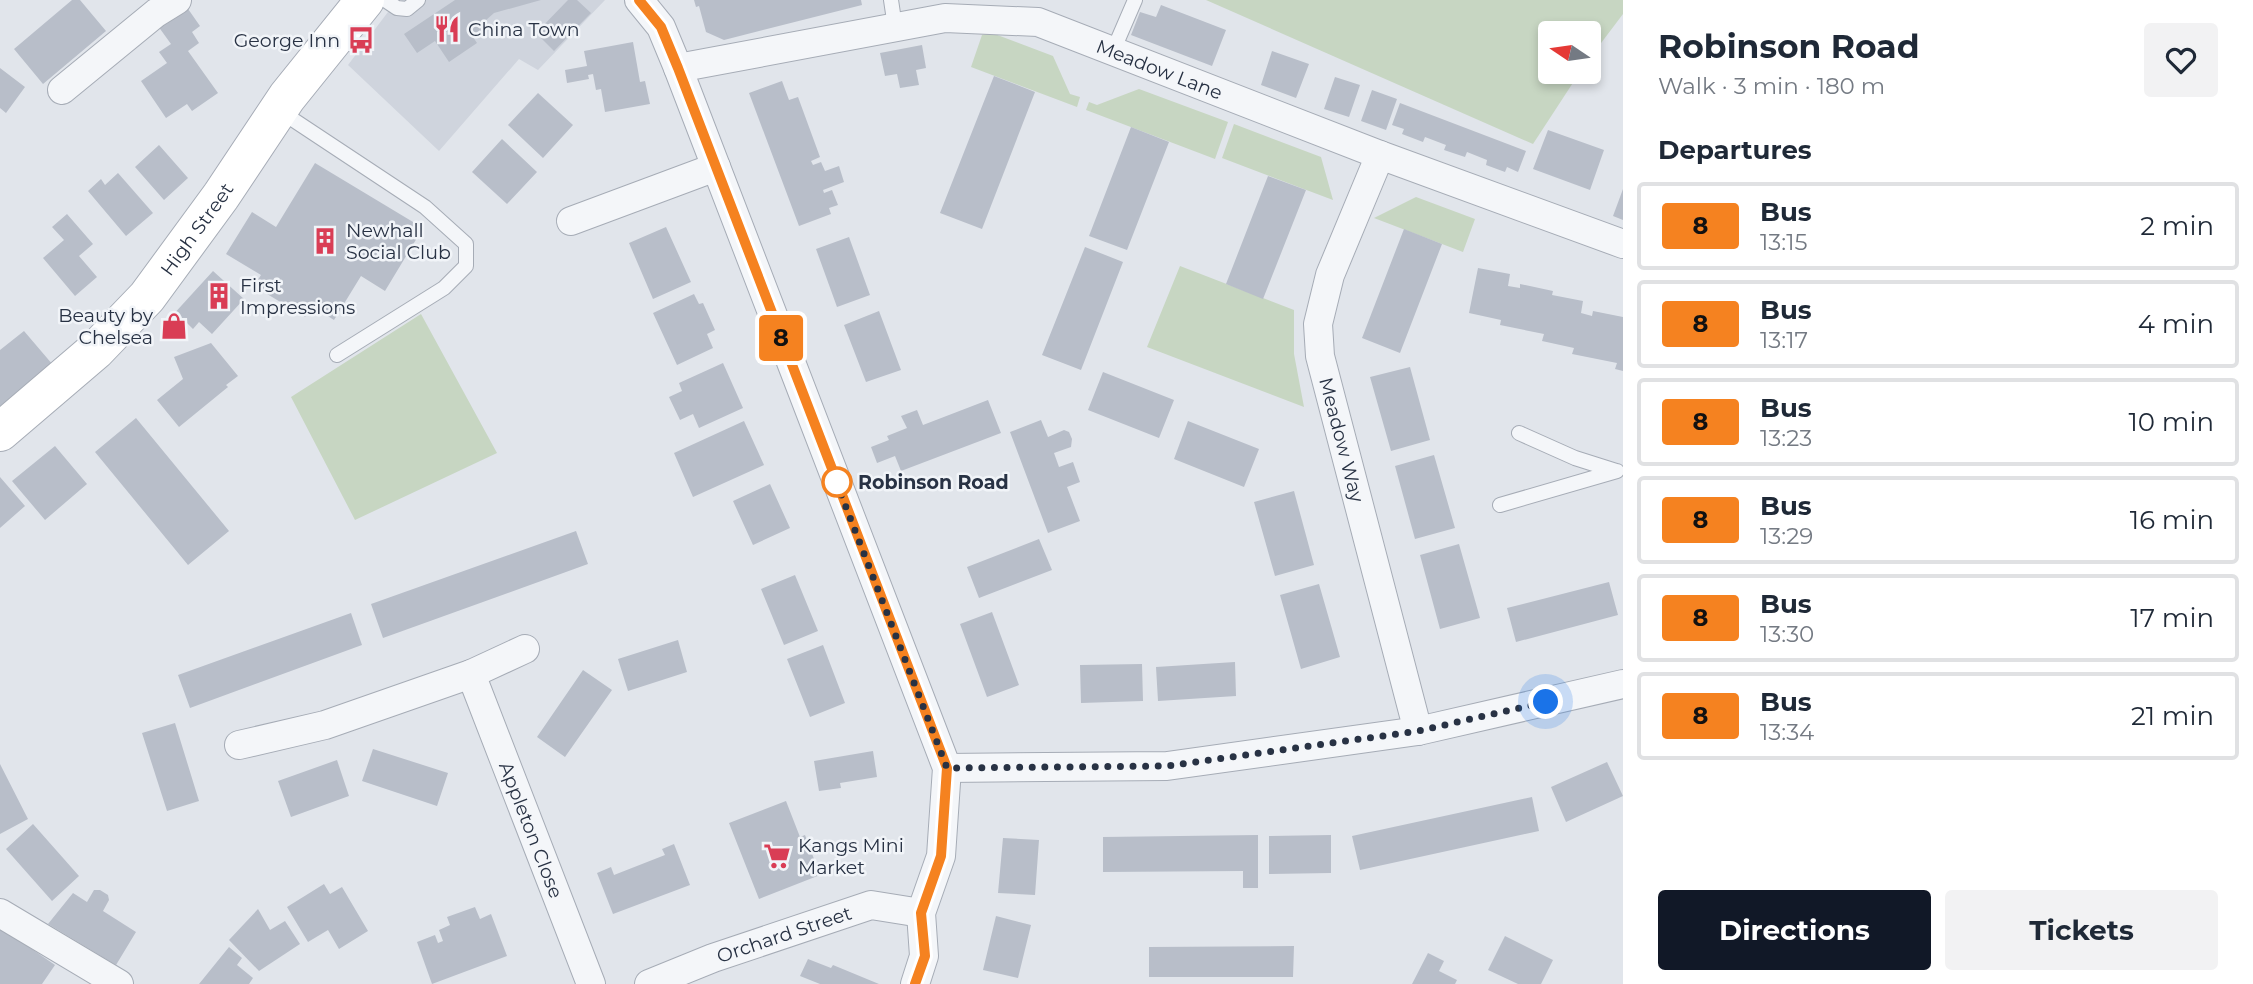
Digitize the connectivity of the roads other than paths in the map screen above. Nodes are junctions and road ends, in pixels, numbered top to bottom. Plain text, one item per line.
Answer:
1 (177, 0) edge
2 (365, 0) edge
3 (386, 0) edge
4 (418, 0) edge
5 (639, 0) edge
6 (1135, 0) edge
7 (893, 14) edge
8 (1113, 51) junction
9 (678, 68) junction
10 (62, 90) dead end
11 (279, 110) junction
12 (1380, 155) junction
13 (716, 167) junction
14 (572, 221) dead end
15 (1623, 244) edge
16 (337, 355) dead end
17 (0, 432) edge
18 (1519, 433) dead end
19 (1620, 470) edge
20 (1500, 505) dead end
21 (525, 649) dead end
22 (471, 674) junction
23 (1623, 684) edge
24 (1418, 731) junction
25 (239, 745) dead end
26 (947, 768) junction
27 (0, 913) edge
28 (921, 913) junction
29 (119, 984) edge
30 (591, 984) edge
31 (649, 984) edge
32 (915, 984) edge

1 - 10 street
2 - 11 main road, High Street
3 - 4 lane
5 - 9 street
6 - 8 lane
7 - 8 street, Meadow Lane
7 - 9 street, Meadow Lane
8 - 12 street, Meadow Lane
9 - 13 street
11 - 16 lane
11 - 17 main road, High Street
12 - 15 street, Meadow Lane
12 - 24 street, Meadow Way
13 - 14 street
13 - 26 street
18 - 19 lane
19 - 20 lane
21 - 22 street
22 - 25 street
22 - 30 street, Appleton Close
23 - 24 street
24 - 26 street
26 - 28 street
27 - 29 street
28 - 31 street, Orchard Street
28 - 32 street

